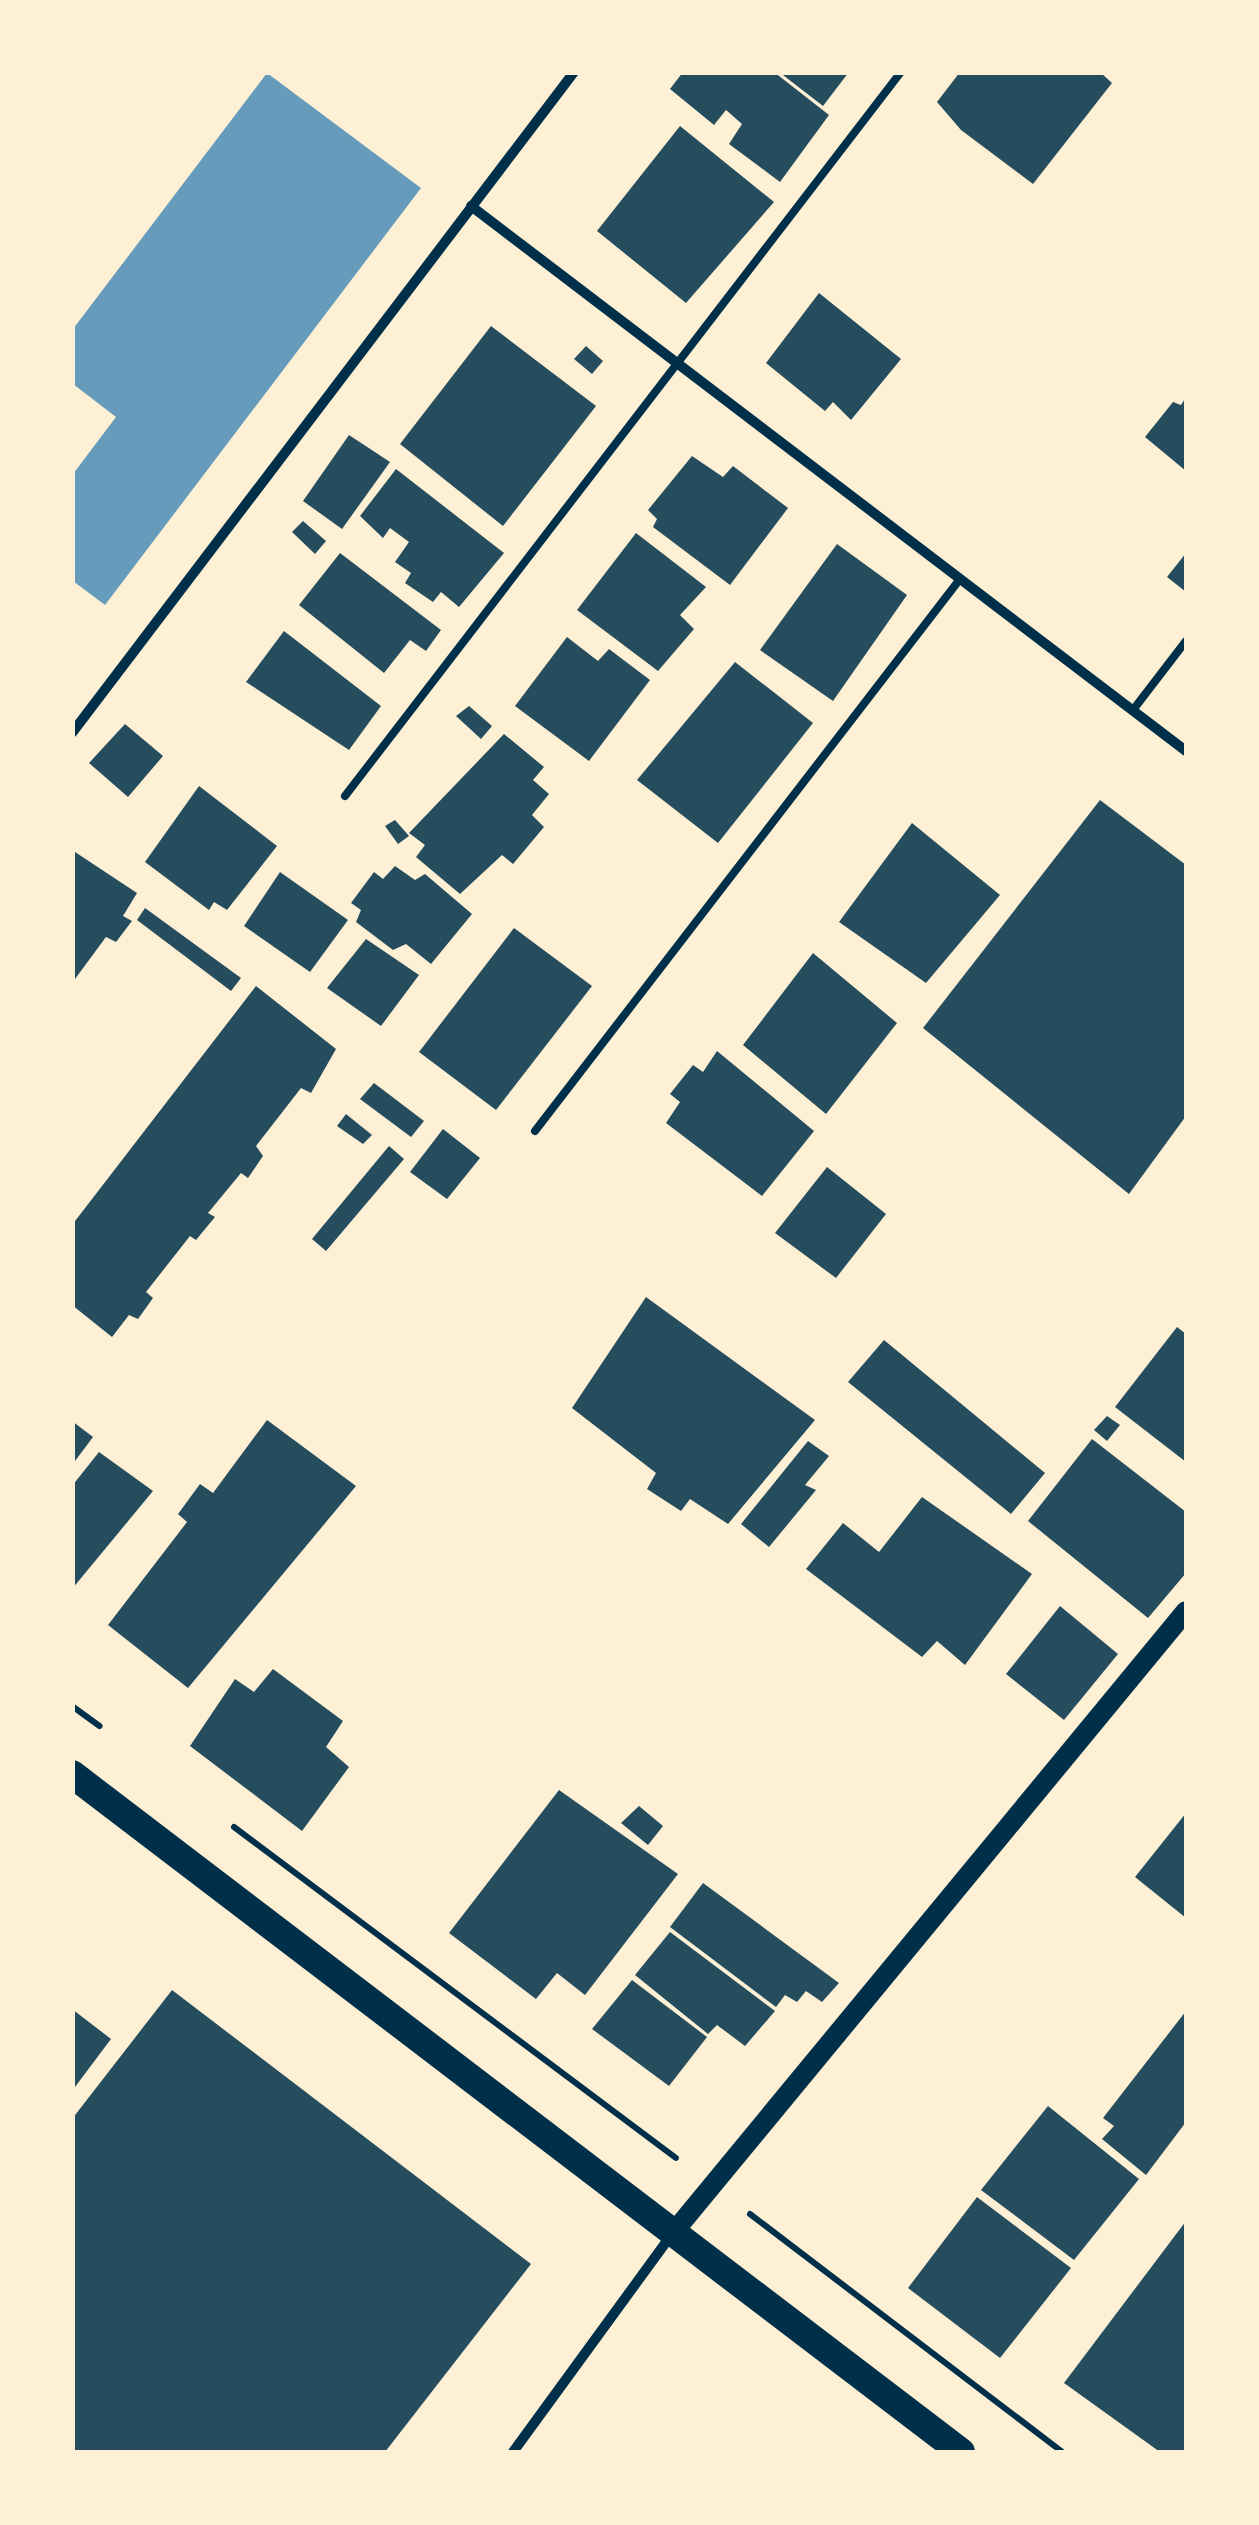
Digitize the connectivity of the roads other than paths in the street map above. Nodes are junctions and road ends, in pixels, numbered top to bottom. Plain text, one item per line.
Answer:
1 (574, 72) edge
2 (900, 72) edge
3 (471, 206) junction
4 (677, 362) junction
5 (960, 579) junction
6 (1186, 641) edge
7 (1132, 710) junction
8 (72, 733) edge
9 (1186, 751) edge
10 (344, 796) dead end
11 (535, 1131) dead end
12 (1186, 1611) edge
13 (72, 1774) edge
14 (673, 2233) junction
15 (513, 2452) edge
16 (962, 2452) edge

1 - 3 street
2 - 4 lane
3 - 4 street
3 - 8 street
4 - 5 street
4 - 10 lane
5 - 7 street
5 - 11 lane
6 - 7 lane
7 - 9 street
12 - 14 main road
13 - 14 highway
14 - 15 street
14 - 16 highway

